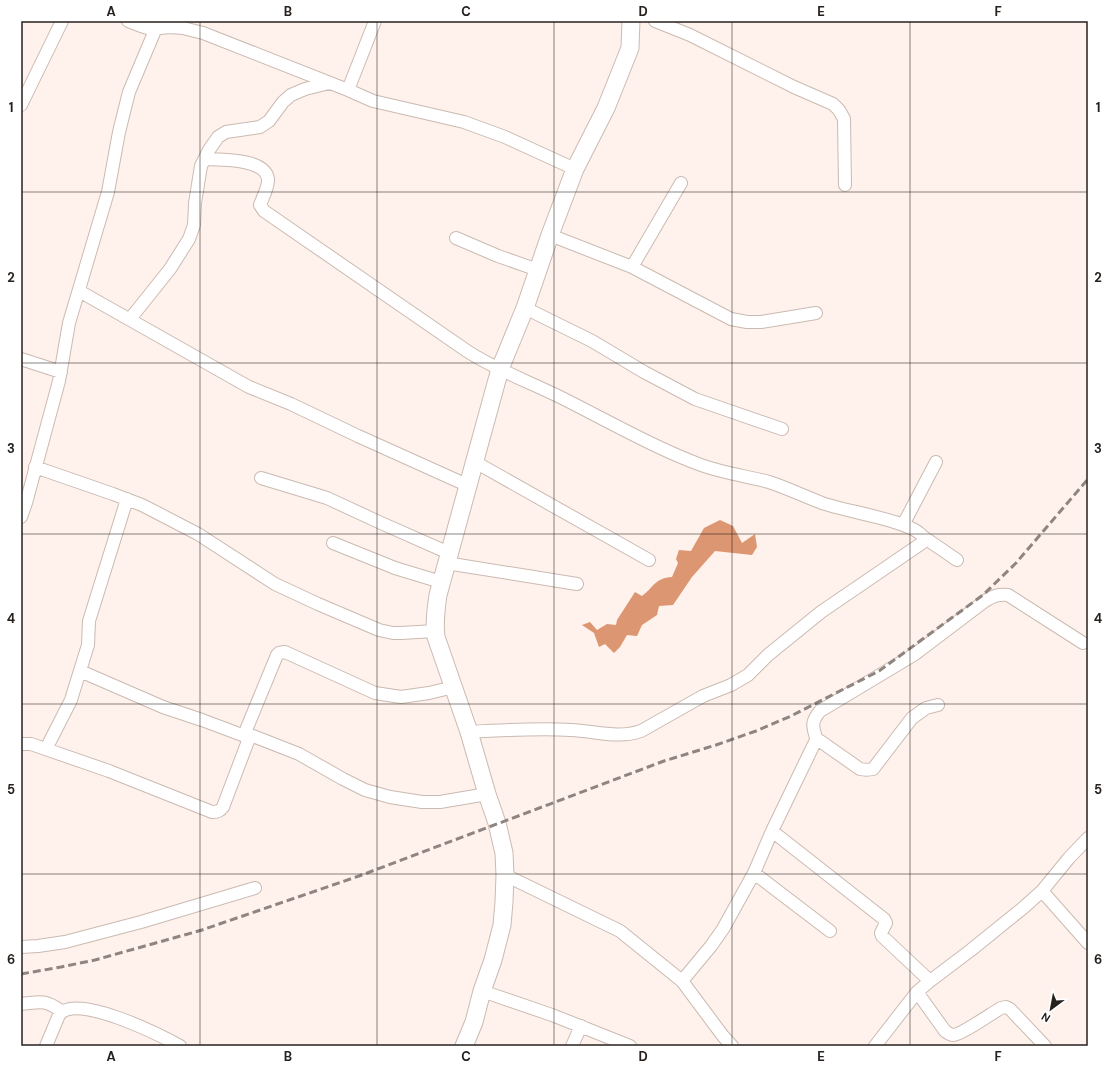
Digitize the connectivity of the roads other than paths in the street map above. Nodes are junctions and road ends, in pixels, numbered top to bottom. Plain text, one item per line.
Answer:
1 (62, 21) edge
2 (128, 21) edge
3 (375, 21) edge
4 (631, 21) edge
5 (655, 21) edge
6 (156, 25) edge
7 (329, 83) junction
8 (348, 90) junction
9 (21, 105) edge
10 (205, 159) junction
11 (575, 169) junction
12 (681, 183) dead end
13 (845, 185) dead end
14 (550, 235) junction
15 (456, 238) dead end
16 (632, 267) junction
17 (538, 270) junction
18 (79, 291) junction
19 (525, 308) junction
20 (816, 313) dead end
21 (130, 320) junction
22 (21, 359) edge
23 (500, 369) junction
24 (60, 372) junction
25 (782, 429) dead end
26 (475, 462) junction
27 (936, 462) dead end
28 (36, 467) junction
29 (261, 478) dead end
30 (469, 486) junction
31 (127, 499) junction
32 (21, 516) edge
33 (903, 525) junction
34 (922, 536) junction
35 (333, 543) dead end
36 (447, 558) junction
37 (649, 560) dead end
38 (957, 560) dead end
39 (441, 582) junction
40 (577, 584) dead end
41 (436, 631) junction
42 (1083, 642) dead end
43 (80, 671) junction
44 (454, 687) junction
45 (938, 705) dead end
46 (469, 732) junction
47 (247, 736) junction
48 (817, 741) junction
49 (21, 744) edge
50 (46, 749) junction
51 (487, 794) junction
52 (772, 830) junction
53 (1088, 838) edge
54 (754, 872) junction
55 (505, 875) junction
56 (255, 888) dead end
57 (1042, 891) junction
58 (830, 931) dead end
59 (1088, 943) edge
60 (21, 947) edge
61 (682, 981) junction
62 (930, 981) junction
63 (482, 991) junction
64 (917, 992) junction
65 (21, 1004) edge
66 (62, 1011) junction
67 (581, 1026) junction
68 (46, 1046) edge
69 (180, 1046) edge
70 (464, 1046) edge
71 (572, 1046) edge
72 (630, 1046) edge
73 (732, 1046) edge
74 (875, 1046) edge
75 (1045, 1046) edge

1 - 9 street
2 - 6 street
3 - 8 street
4 - 11 street
5 - 13 street
6 - 7 street
6 - 18 street
7 - 8 street
7 - 10 street
8 - 11 street
10 - 21 street
10 - 23 street
11 - 14 street
12 - 16 street
14 - 16 street
14 - 17 street
15 - 17 street
16 - 20 street
17 - 19 street
18 - 21 street
18 - 24 street
19 - 23 street
19 - 25 street
21 - 30 street
22 - 24 street
23 - 26 street
23 - 33 street
24 - 28 street
26 - 30 street
26 - 37 street
27 - 33 street
28 - 31 street
28 - 32 street
29 - 36 street
30 - 36 street
31 - 41 street
31 - 43 street
33 - 34 street
34 - 38 street
34 - 46 street
35 - 39 street
36 - 39 street
36 - 40 street
39 - 41 street
41 - 44 street
42 - 48 street
43 - 47 street
43 - 50 street
44 - 46 street
44 - 47 street
45 - 48 street
46 - 51 street
47 - 50 street
47 - 51 street
48 - 52 street
49 - 50 street
51 - 55 street
52 - 54 street
52 - 62 street
53 - 57 street
54 - 58 street
54 - 61 street
55 - 61 street
55 - 63 street
56 - 60 street
57 - 59 street
57 - 62 street
61 - 73 street
62 - 64 street
63 - 67 street
63 - 70 street
64 - 74 street
64 - 75 street
65 - 66 street
66 - 68 street
66 - 69 street
67 - 71 street
67 - 72 street

